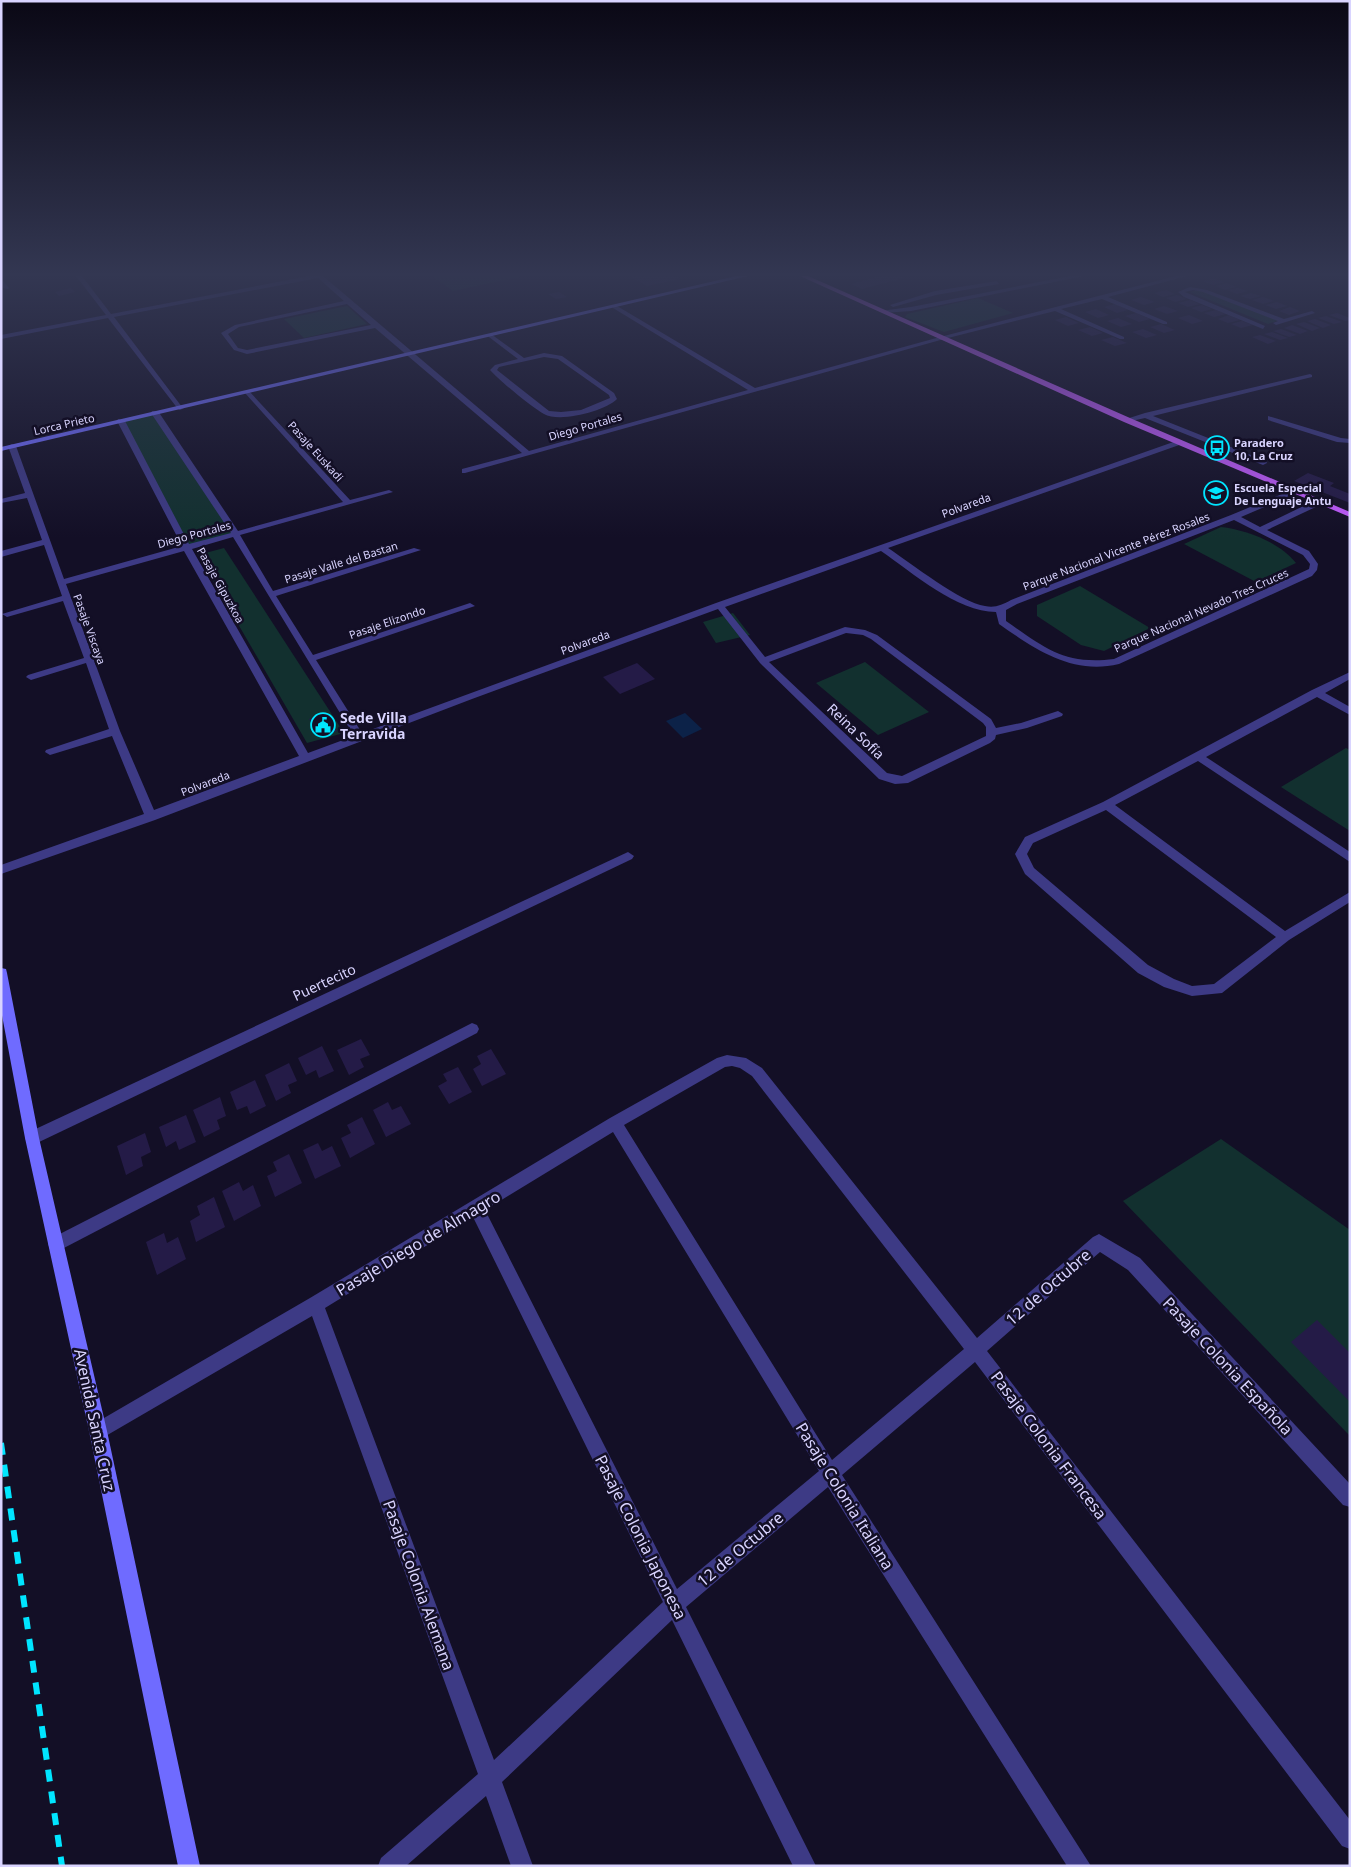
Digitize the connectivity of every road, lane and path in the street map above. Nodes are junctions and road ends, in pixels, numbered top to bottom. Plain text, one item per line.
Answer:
1 (145, 363) edge
2 (372, 363) edge
3 (422, 363) edge
4 (510, 363) edge
5 (567, 363) edge
6 (708, 363) edge
7 (851, 363) edge
8 (999, 363) edge
9 (1310, 376) dead end
10 (753, 390) junction
11 (247, 392) junction
12 (180, 408) junction
13 (155, 413) junction
14 (555, 415) junction
15 (1145, 415) junction
16 (1271, 418) dead end
17 (1127, 420) junction
18 (121, 421) junction
19 (560, 422) dead end
20 (1350, 441) edge
21 (1179, 442) junction
22 (12, 446) junction
23 (1, 448) edge
24 (527, 453) junction
25 (1263, 463) dead end
26 (465, 471) dead end
27 (1294, 491) junction
28 (389, 492) dead end
29 (29, 495) junction
30 (1, 501) edge
31 (1319, 502) junction
32 (348, 503) junction
33 (1350, 515) edge
34 (1234, 517) junction
35 (1260, 530) junction
36 (236, 534) junction
37 (46, 542) junction
38 (187, 548) junction
39 (882, 548) junction
40 (417, 550) dead end
41 (1, 554) edge
42 (62, 582) junction
43 (271, 595) junction
44 (67, 598) junction
45 (719, 605) junction
46 (470, 606) dead end
47 (1002, 609) junction
48 (7, 614) dead end
49 (89, 659) junction
50 (311, 659) junction
51 (764, 661) junction
52 (1350, 675) edge
53 (31, 677) dead end
54 (1316, 692) junction
55 (1350, 712) edge
56 (1058, 714) dead end
57 (114, 731) junction
58 (992, 732) junction
59 (360, 738) junction
60 (50, 752) dead end
61 (1199, 756) junction
62 (306, 759) junction
63 (1107, 805) junction
64 (152, 817) junction
65 (628, 856) dead end
66 (1350, 858) edge
67 (1, 870) edge
68 (1350, 896) edge
69 (1285, 937) junction
70 (1, 973) edge
71 (472, 1029) dead end
72 (739, 1061) joint
73 (615, 1123) junction
74 (32, 1138) junction
75 (477, 1209) junction
76 (1098, 1242) joint
77 (56, 1244) junction
78 (316, 1304) junction
79 (976, 1350) junction
80 (98, 1431) junction
81 (830, 1473) junction
82 (1350, 1498) edge
83 (675, 1604) junction
84 (490, 1778) junction
85 (1350, 1838) edge
86 (189, 1866) edge
87 (389, 1866) edge
88 (522, 1866) edge
89 (805, 1866) edge
90 (1080, 1866) edge

1 - 12 street
2 - 11 main road, Lorca Prieto
3 - 24 street
4 - 14 street
5 - 14 street
6 - 10 street
7 - 10 street, Diego Portales
8 - 17 main road
9 - 15 street
10 - 24 street, Diego Portales
11 - 12 main road, Lorca Prieto
11 - 32 street, Pasaje Euskadi
12 - 13 main road, Lorca Prieto
13 - 18 main road, Lorca Prieto
13 - 36 street
14 - 19 street
15 - 17 street
15 - 25 street
16 - 20 street
17 - 21 main road
18 - 22 main road, Lorca Prieto
18 - 38 street, Pasaje Gipuzkoa
21 - 27 main road
21 - 39 street, Polvareda
22 - 23 main road, Lorca Prieto
22 - 29 street, Pasaje Viscaya
24 - 26 street, Diego Portales
27 - 31 main road
27 - 34 street, Parque Nacional Vicente Pérez Rosales
28 - 32 street, Diego Portales
29 - 30 street
29 - 37 street, Pasaje Viscaya
31 - 33 main road
31 - 35 street
32 - 36 street, Diego Portales
34 - 35 street
34 - 47 street, Parque Nacional Vicente Pérez Rosales
35 - 47 street, Parque Nacional Nevado Tres Cruces
36 - 38 street, Diego Portales
36 - 43 street
37 - 41 street
37 - 42 street, Pasaje Viscaya
38 - 42 street, Diego Portales
38 - 62 street, Pasaje Gipuzkoa
39 - 45 street, Polvareda
39 - 47 street
40 - 43 street, Pasaje Valle del Bastan
42 - 44 street, Pasaje Viscaya
43 - 50 street
44 - 48 street
44 - 49 street, Pasaje Viscaya
45 - 51 street, Reina Sofía
45 - 59 street, Polvareda
46 - 50 street, Pasaje Elizondo
49 - 53 street
49 - 57 street, Pasaje Viscaya
50 - 59 street
51 - 58 street
51 - 58 street, Reina Sofía
52 - 54 street
54 - 55 street
54 - 61 street
56 - 58 street, Reina Sofía
57 - 60 street
57 - 64 street, Pasaje Viscaya
59 - 62 street, Polvareda
61 - 63 street
61 - 66 street
62 - 64 street, Polvareda
63 - 69 street
63 - 69 street
64 - 67 street, Polvareda
65 - 74 street, Puertecito
68 - 69 street
70 - 74 main road, Avenida Santa Cruz
71 - 77 street
72 - 73 street, Pasaje Diego de Almagro
72 - 79 street, Pasaje Colonia Francesa
73 - 75 street, Pasaje Diego de Almagro
73 - 81 street, Pasaje Colonia Italiana
74 - 77 main road, Avenida Santa Cruz
75 - 78 street, Pasaje Diego de Almagro
75 - 83 street, Pasaje Colonia Japonesa
76 - 79 street, 12 de Octubre
76 - 82 street, Pasaje Colonia Española
77 - 80 main road, Avenida Santa Cruz
78 - 80 street, Pasaje Diego de Almagro
78 - 84 street, Pasaje Colonia Alemana
79 - 81 street, 12 de Octubre
79 - 85 street, Pasaje Colonia Francesa
80 - 86 main road, Avenida Santa Cruz
81 - 83 street, 12 de Octubre
81 - 90 street, Pasaje Colonia Italiana
83 - 84 street, 12 de Octubre
83 - 89 street, Pasaje Colonia Japonesa
84 - 87 street, 12 de Octubre
84 - 88 street, Pasaje Colonia Alemana

